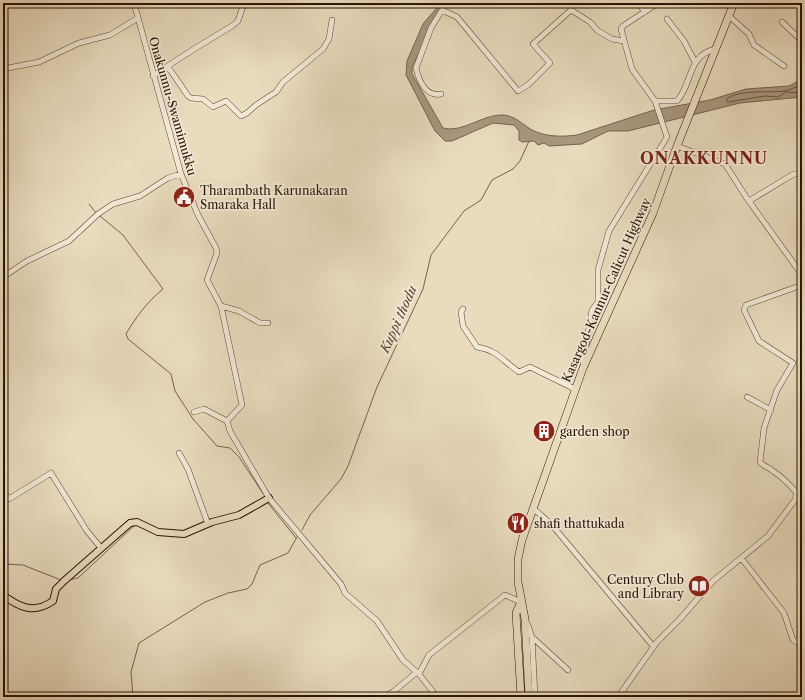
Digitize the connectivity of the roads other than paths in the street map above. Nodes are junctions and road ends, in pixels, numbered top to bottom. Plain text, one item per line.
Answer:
1 (134, 3) edge
2 (244, 3) edge
3 (638, 3) edge
4 (658, 3) edge
5 (734, 3) edge
6 (644, 12) junction
7 (729, 16) junction
8 (138, 18) junction
9 (667, 19) dead end
10 (332, 20) dead end
11 (782, 22) dead end
12 (624, 41) junction
13 (802, 41) edge
14 (715, 49) junction
15 (695, 62) junction
16 (784, 66) dead end
17 (166, 67) junction
18 (3, 69) edge
19 (153, 76) junction
20 (441, 94) dead end
21 (655, 102) junction
22 (677, 146) junction
23 (802, 172) edge
24 (181, 174) junction
25 (749, 201) junction
26 (802, 275) edge
27 (3, 277) edge
28 (802, 285) edge
29 (220, 306) junction
30 (464, 309) dead end
31 (268, 323) dead end
32 (583, 368) junction
33 (575, 389) junction
34 (747, 397) dead end
35 (770, 410) junction
36 (194, 412) dead end
37 (227, 421) junction
38 (179, 453) dead end
39 (3, 491) edge
40 (269, 498) junction
41 (534, 509) junction
42 (208, 524) junction
43 (101, 548) junction
44 (742, 559) junction
45 (3, 595) edge
46 (521, 602) junction
47 (525, 619) junction
48 (532, 637) junction
49 (802, 645) edge
50 (654, 646) junction
51 (568, 670) dead end
52 (418, 673) junction
53 (383, 697) edge
54 (437, 697) edge
55 (522, 697) edge
56 (529, 697) edge
57 (535, 697) edge
58 (618, 697) edge

1 - 8 street, Onakunnu-Swamimukku
2 - 17 street
3 - 6 street
4 - 6 street
5 - 7 highway
6 - 12 street
7 - 14 highway
7 - 16 street
8 - 18 street
8 - 19 street, Onakunnu-Swamimukku
9 - 15 street
10 - 17 street
11 - 13 street
12 - 20 street
12 - 21 street
14 - 15 street
14 - 22 highway, Kasargod-Kannur-Calicut Highway
15 - 21 street
17 - 19 street
19 - 24 street, Onakunnu-Swamimukku
21 - 32 street
22 - 25 street
22 - 32 highway, Kasargod-Kannur-Calicut Highway
23 - 25 street
24 - 27 street
24 - 29 street, Onakunnu-Swamimukku
25 - 26 street
28 - 35 street
29 - 31 street
29 - 37 street, Onakunnu-Swamimukku
30 - 33 street
32 - 33 highway, Kasargod-Kannur-Calicut Highway
33 - 41 highway, Kasargod-Kannur-Calicut Highway
34 - 35 street
35 - 44 street
36 - 37 street
37 - 40 street
38 - 42 street
39 - 43 street
40 - 42 main road
40 - 52 street
41 - 46 highway, Kasargod-Kannur-Calicut Highway
41 - 50 street
42 - 43 main road
43 - 45 main road
44 - 49 street
44 - 50 street
46 - 47 highway, Kasargod-Kannur-Calicut Highway
46 - 52 street
46 - 55 highway, Kasargod-Kannur-Calicut Highway
47 - 48 street
47 - 56 highway, Kasargod-Kannur-Calicut Highway
48 - 51 street
48 - 57 street
50 - 58 street
52 - 53 street
52 - 54 street

